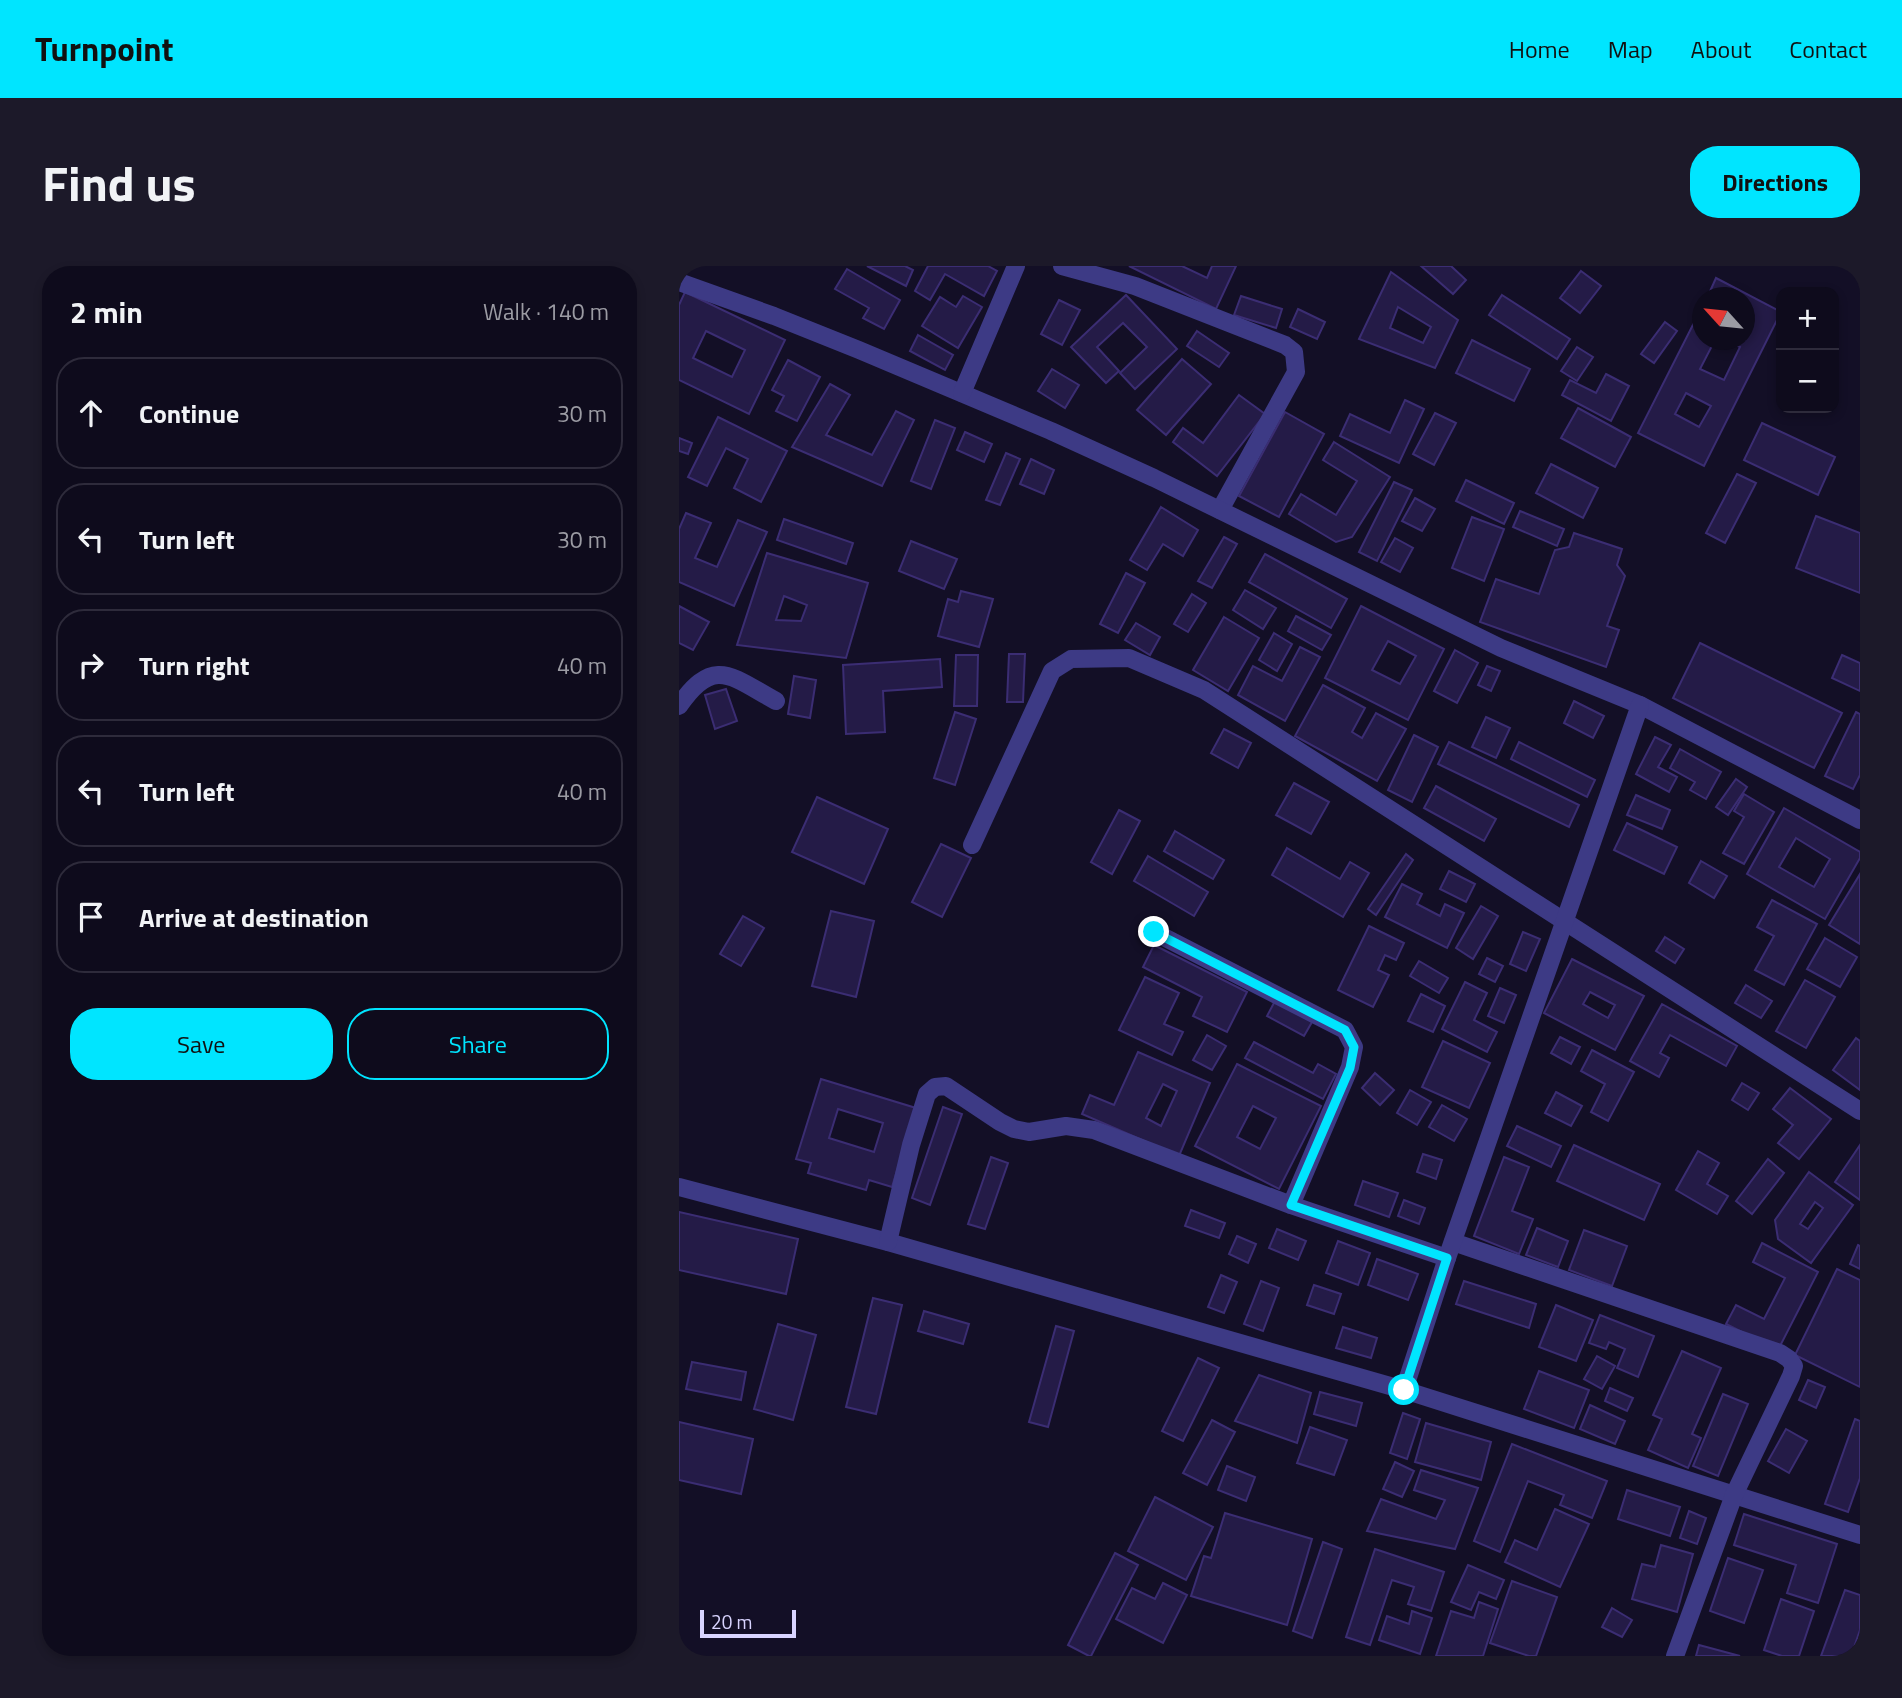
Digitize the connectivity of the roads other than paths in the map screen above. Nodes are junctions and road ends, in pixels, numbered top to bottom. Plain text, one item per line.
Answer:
1 (1016, 266) edge
2 (1062, 266) edge
3 (679, 282) edge
4 (962, 393) junction
5 (1220, 510) junction
6 (776, 701) dead end
7 (1640, 705) junction
8 (679, 706) edge
9 (1860, 820) edge
10 (972, 845) dead end
11 (1566, 924) junction
12 (1154, 932) dead end
13 (1860, 1111) edge
14 (679, 1187) edge
15 (1291, 1205) junction
16 (888, 1241) junction
17 (1450, 1250) junction
18 (1404, 1390) junction
19 (1734, 1495) junction
20 (1860, 1535) edge
21 (1675, 1656) edge

1 - 4 street
2 - 5 street
3 - 4 street
4 - 5 street
5 - 7 street
6 - 8 street
7 - 9 street
7 - 11 street
10 - 11 street
11 - 13 street
11 - 17 street
12 - 15 street
14 - 16 street
15 - 16 street
15 - 17 street
16 - 18 street
17 - 18 street
17 - 19 street
18 - 19 street
19 - 20 street
19 - 21 street

